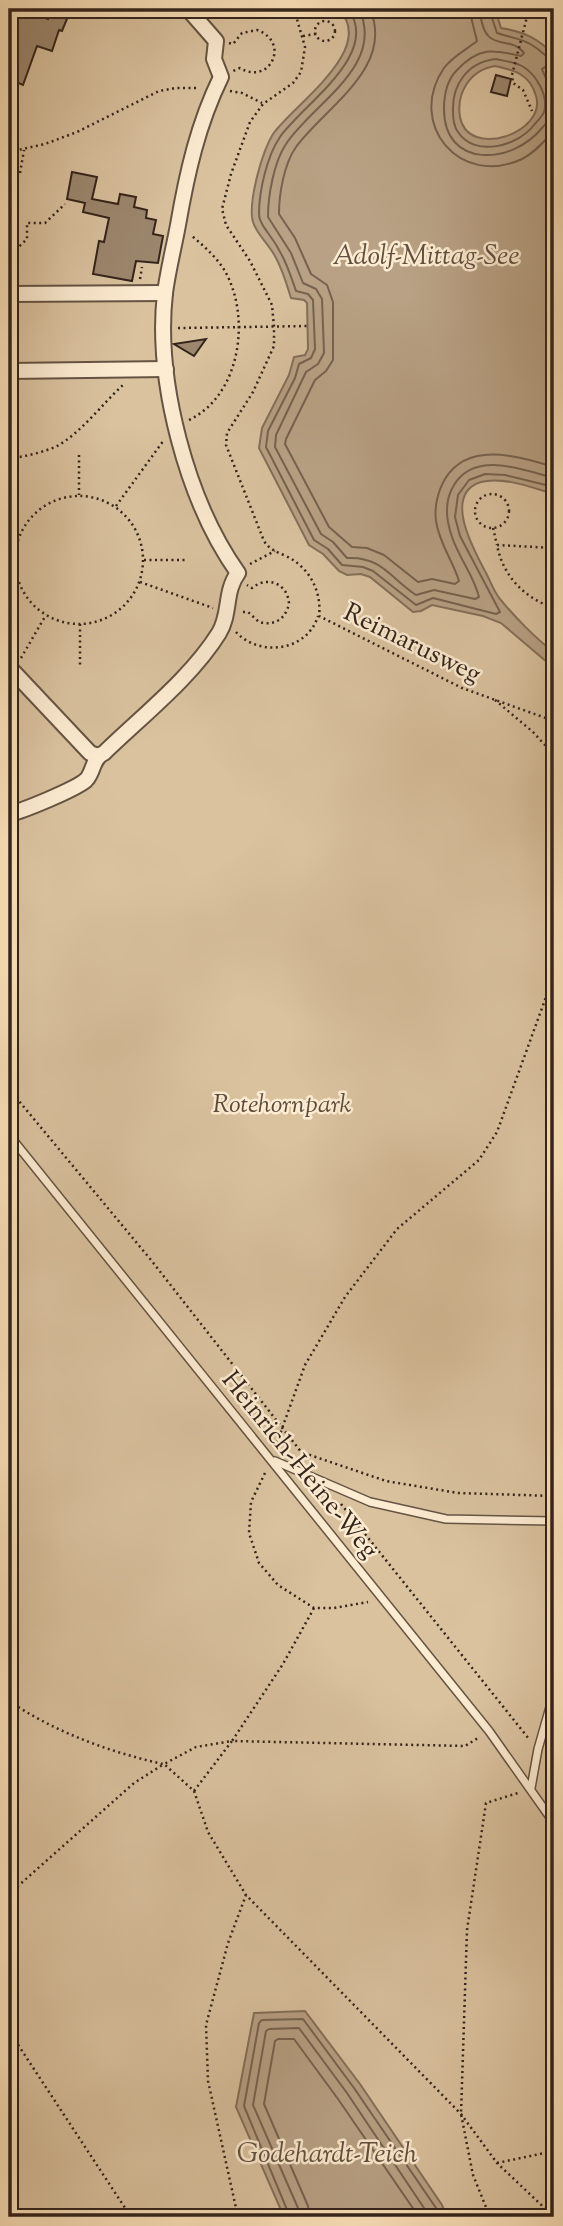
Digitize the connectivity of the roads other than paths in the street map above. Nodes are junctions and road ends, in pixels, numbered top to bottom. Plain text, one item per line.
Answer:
1 (188, 9) edge
2 (165, 293) junction
3 (9, 294) edge
4 (166, 369) junction
5 (9, 371) edge
6 (11, 670) edge
7 (98, 756) junction
8 (9, 814) edge
9 (9, 1135) edge
10 (271, 1459) junction
11 (554, 1521) edge
12 (554, 1693) edge
13 (531, 1788) junction
14 (554, 1823) edge

1 - 2 street
2 - 3 street
2 - 4 street
4 - 5 street
4 - 7 street
6 - 7 street
7 - 8 street
9 - 10 lane, Heinrich-Heine-Weg
10 - 11 lane
10 - 13 lane, Heinrich-Heine-Weg
12 - 13 lane
13 - 14 lane, Heinrich-Heine-Weg

